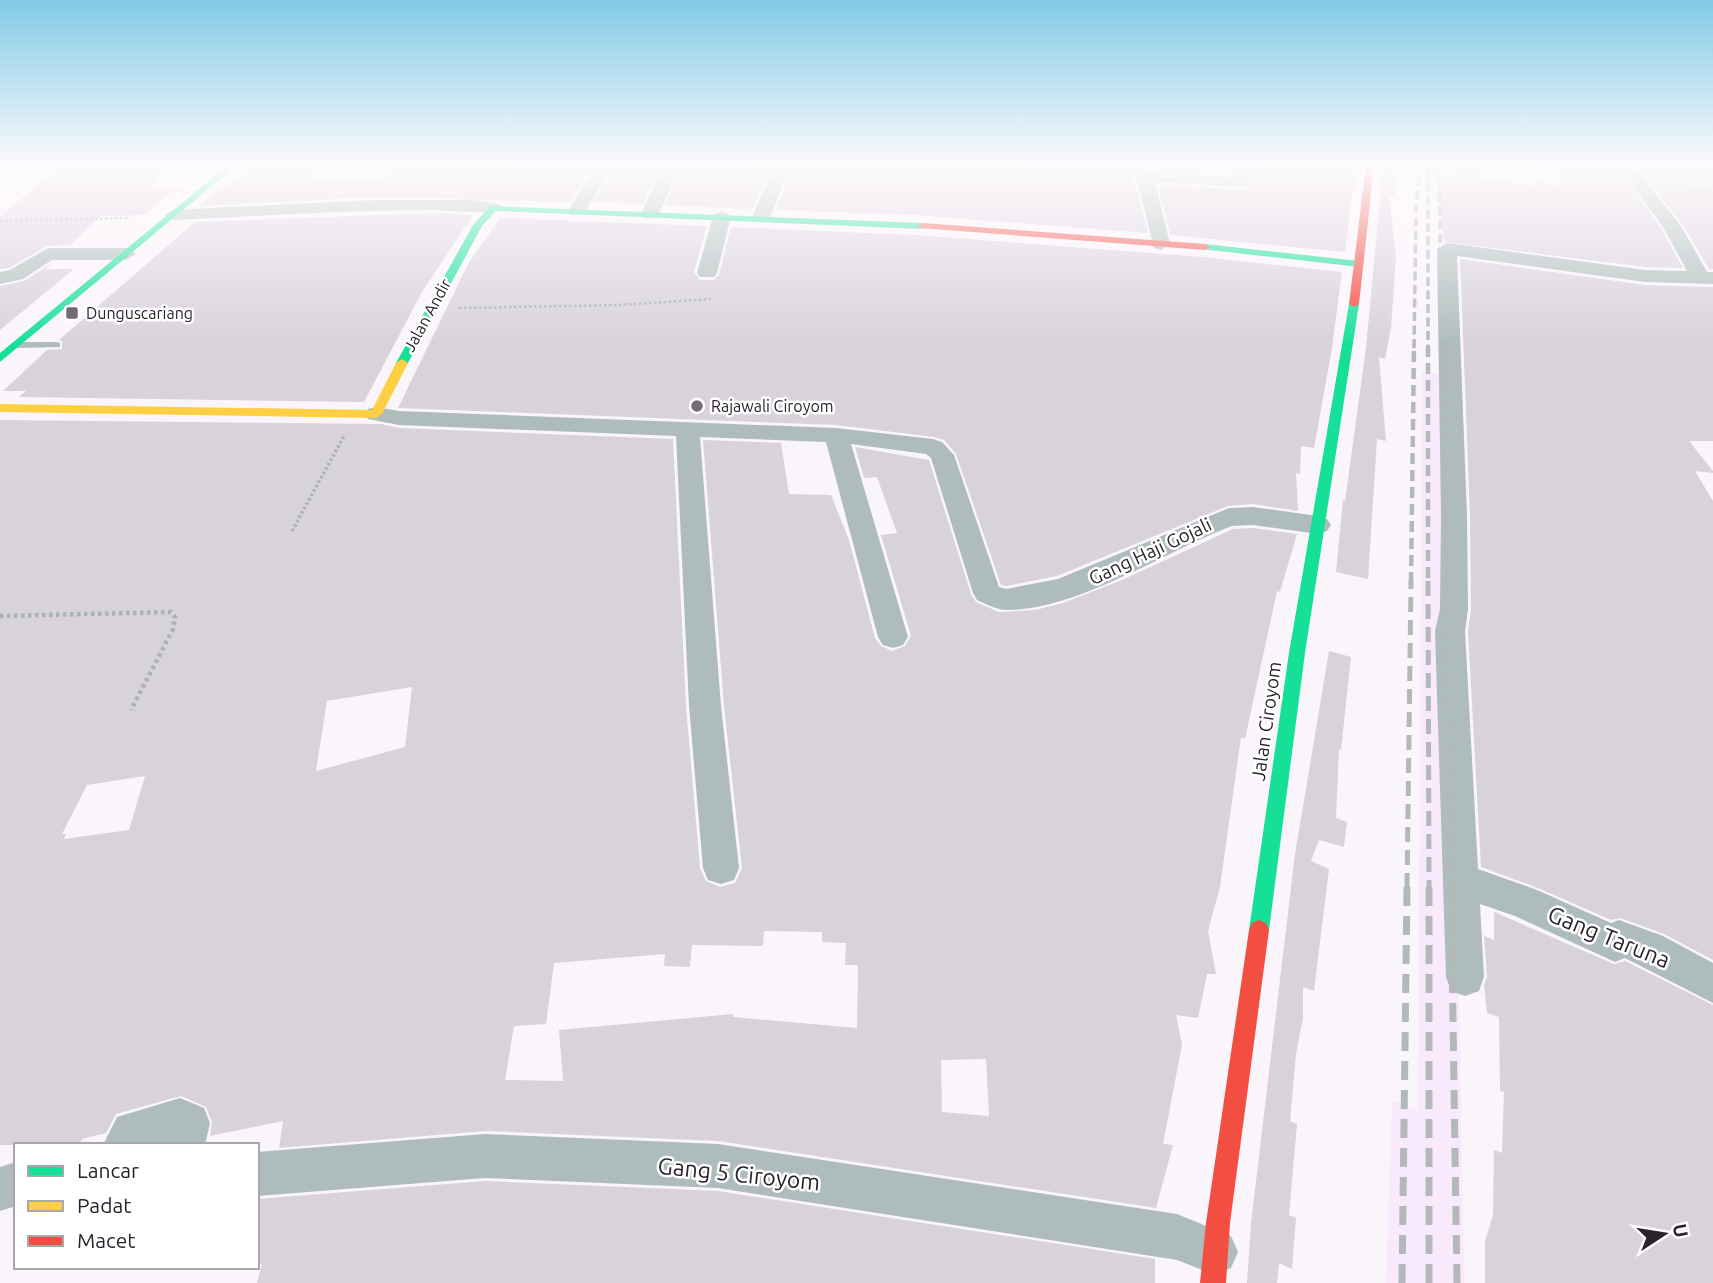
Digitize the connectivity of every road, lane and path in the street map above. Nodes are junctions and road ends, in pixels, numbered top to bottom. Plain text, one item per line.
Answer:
1 (160, 226) edge
2 (477, 226) edge
3 (720, 226) edge
4 (892, 226) edge
5 (1157, 226) edge
6 (1363, 226) edge
7 (1672, 226) edge
8 (1161, 244) junction
9 (126, 254) junction
10 (1359, 264) junction
11 (708, 273) dead end
12 (0, 278) edge
13 (1706, 278) edge
14 (711, 299) dead end
15 (430, 308) junction
16 (56, 345) dead end
17 (5, 350) edge
18 (0, 408) edge
19 (366, 414) junction
20 (688, 431) junction
21 (836, 435) junction
22 (1318, 525) junction
23 (292, 531) dead end
24 (0, 616) edge
25 (893, 637) dead end
26 (131, 710) dead end
27 (721, 868) dead end
28 (1463, 881) junction
29 (1465, 977) dead end
30 (1713, 984) edge
31 (126, 1143) edge
32 (184, 1143) edge
33 (259, 1174) edge
34 (1214, 1267) edge

1 - 9 street
2 - 15 street, Jalan Andir
3 - 11 street
4 - 8 street
5 - 8 street
6 - 10 street, Jalan Ciroyom
7 - 13 street
8 - 10 street
9 - 12 street
9 - 17 street
10 - 22 street, Jalan Ciroyom
13 - 28 street
14 - 15 path
15 - 19 street, Jalan Andir
16 - 17 lane
18 - 19 street
19 - 20 street
19 - 23 path
20 - 21 street
20 - 27 street
21 - 22 street, Gang Haji Gojali
21 - 25 street
22 - 34 street, Jalan Ciroyom
24 - 26 path
28 - 29 street
28 - 30 street, Gang Taruna
31 - 32 street
33 - 34 street, Gang 5 Ciroyom

